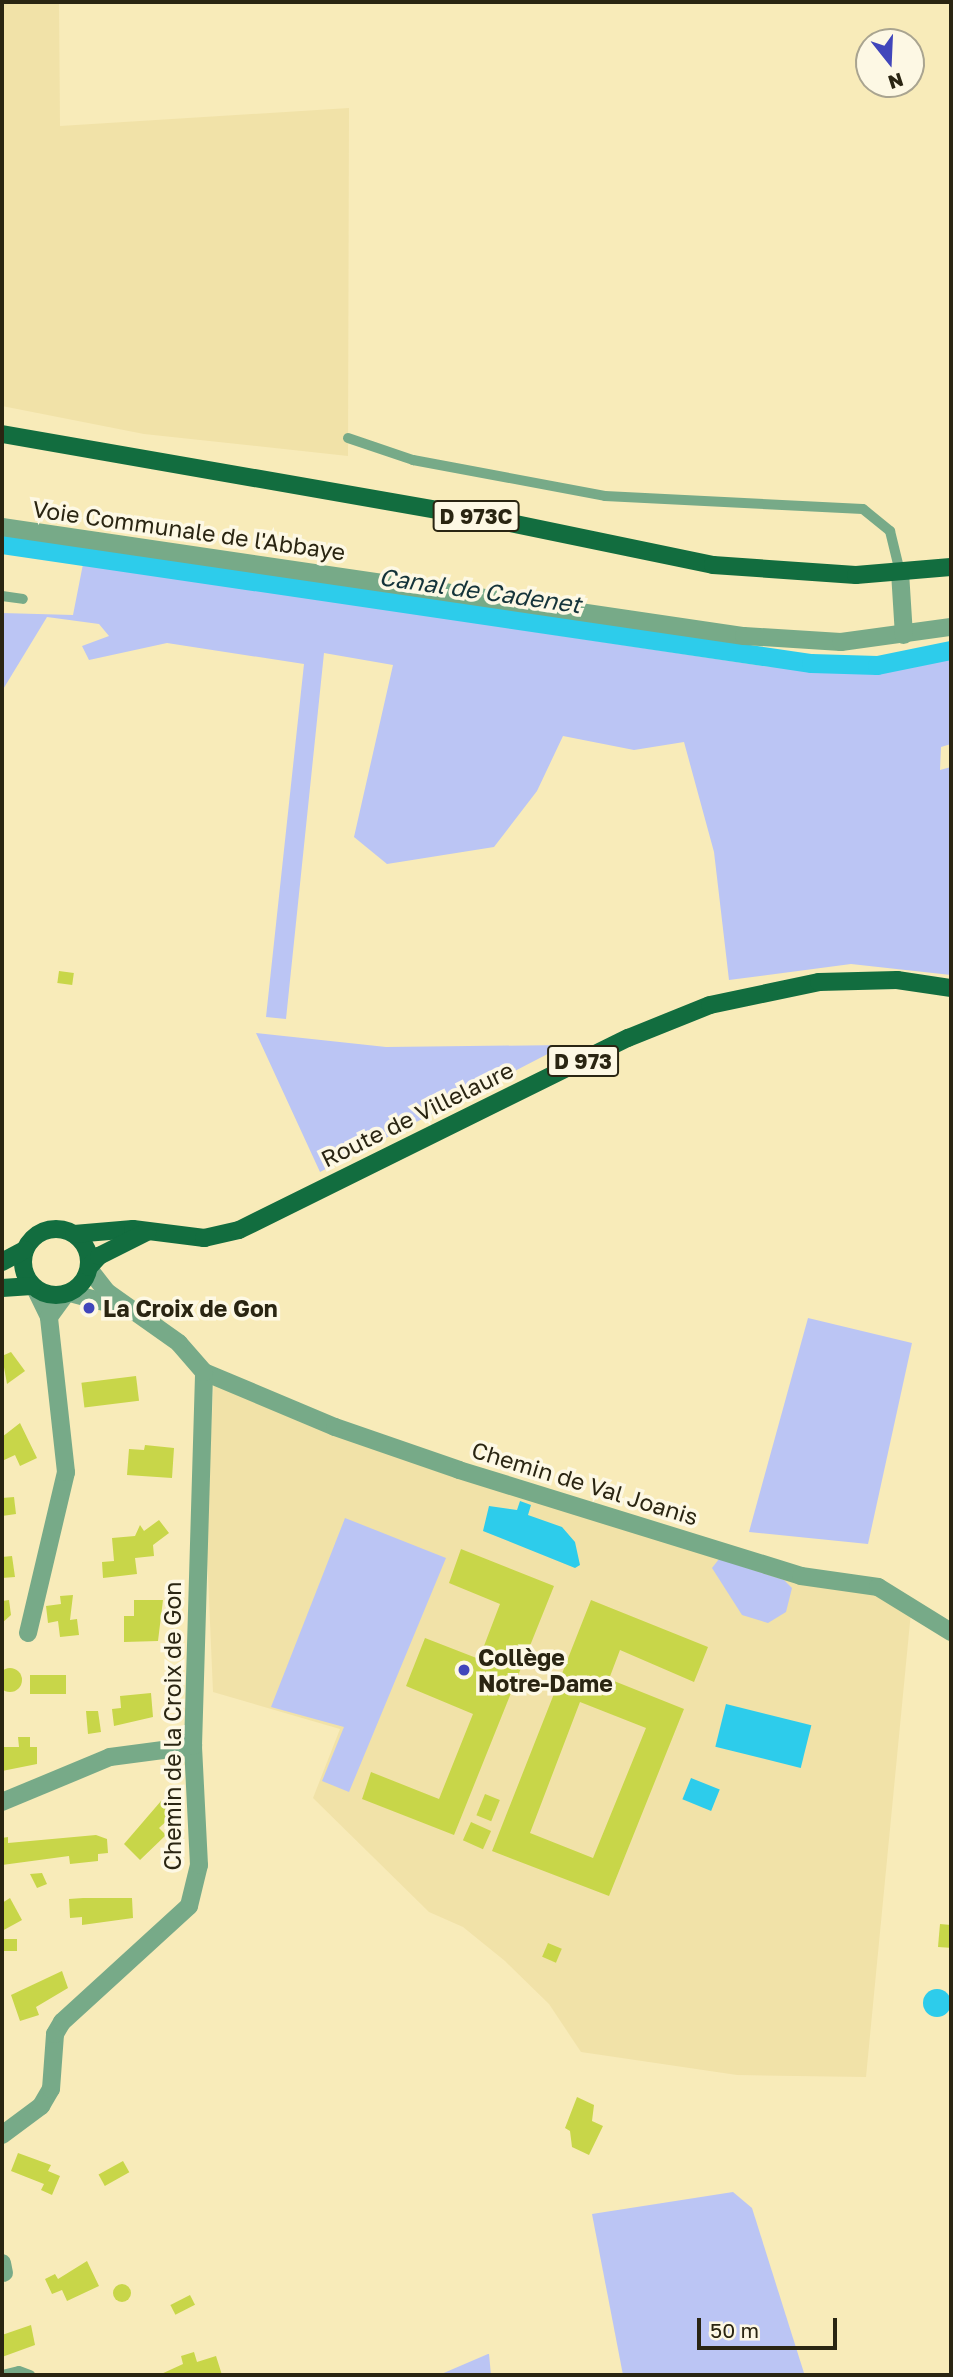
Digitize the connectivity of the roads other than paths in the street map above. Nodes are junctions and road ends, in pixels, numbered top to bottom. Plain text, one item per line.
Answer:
1 (2, 434) edge
2 (348, 438) dead end
3 (2, 527) edge
4 (951, 567) edge
5 (900, 572) junction
6 (2, 596) edge
7 (23, 599) dead end
8 (951, 628) edge
9 (904, 635) junction
10 (951, 988) edge
11 (147, 1232) junction
12 (74, 1234) junction
13 (25, 1250) junction
14 (2, 1262) edge
15 (89, 1268) junction
16 (2, 1288) edge
17 (34, 1288) junction
18 (67, 1294) junction
19 (132, 1311) junction
20 (49, 1317) junction
21 (204, 1372) junction
22 (951, 1632) edge
23 (29, 1633) dead end
24 (193, 1746) junction
25 (2, 1802) edge
26 (2, 2135) edge
27 (2, 2375) edge
28 (30, 2375) edge

1 - 5 main road, D 973C
2 - 5 lane
3 - 9 street, Voie Communale de l'Abbaye
4 - 5 main road, D 973C
5 - 9 street
6 - 7 lane
8 - 9 street, Voie Communale de l'Abbaye
10 - 11 main road, Route de Villelaure / D 973
11 - 12 main road, Route de Villelaure / D 973
11 - 15 main road
12 - 13 main road
12 - 15 main road
13 - 14 main road
13 - 17 main road
15 - 18 main road
15 - 19 street
16 - 17 main road
17 - 18 main road
17 - 20 street
18 - 19 street
18 - 20 street
19 - 21 street
20 - 23 street
21 - 22 street, Chemin de Val Joanis
21 - 24 street, Chemin de la Croix de Gon
24 - 25 street
24 - 26 street, Chemin de la Croix de Gon
27 - 28 lane

